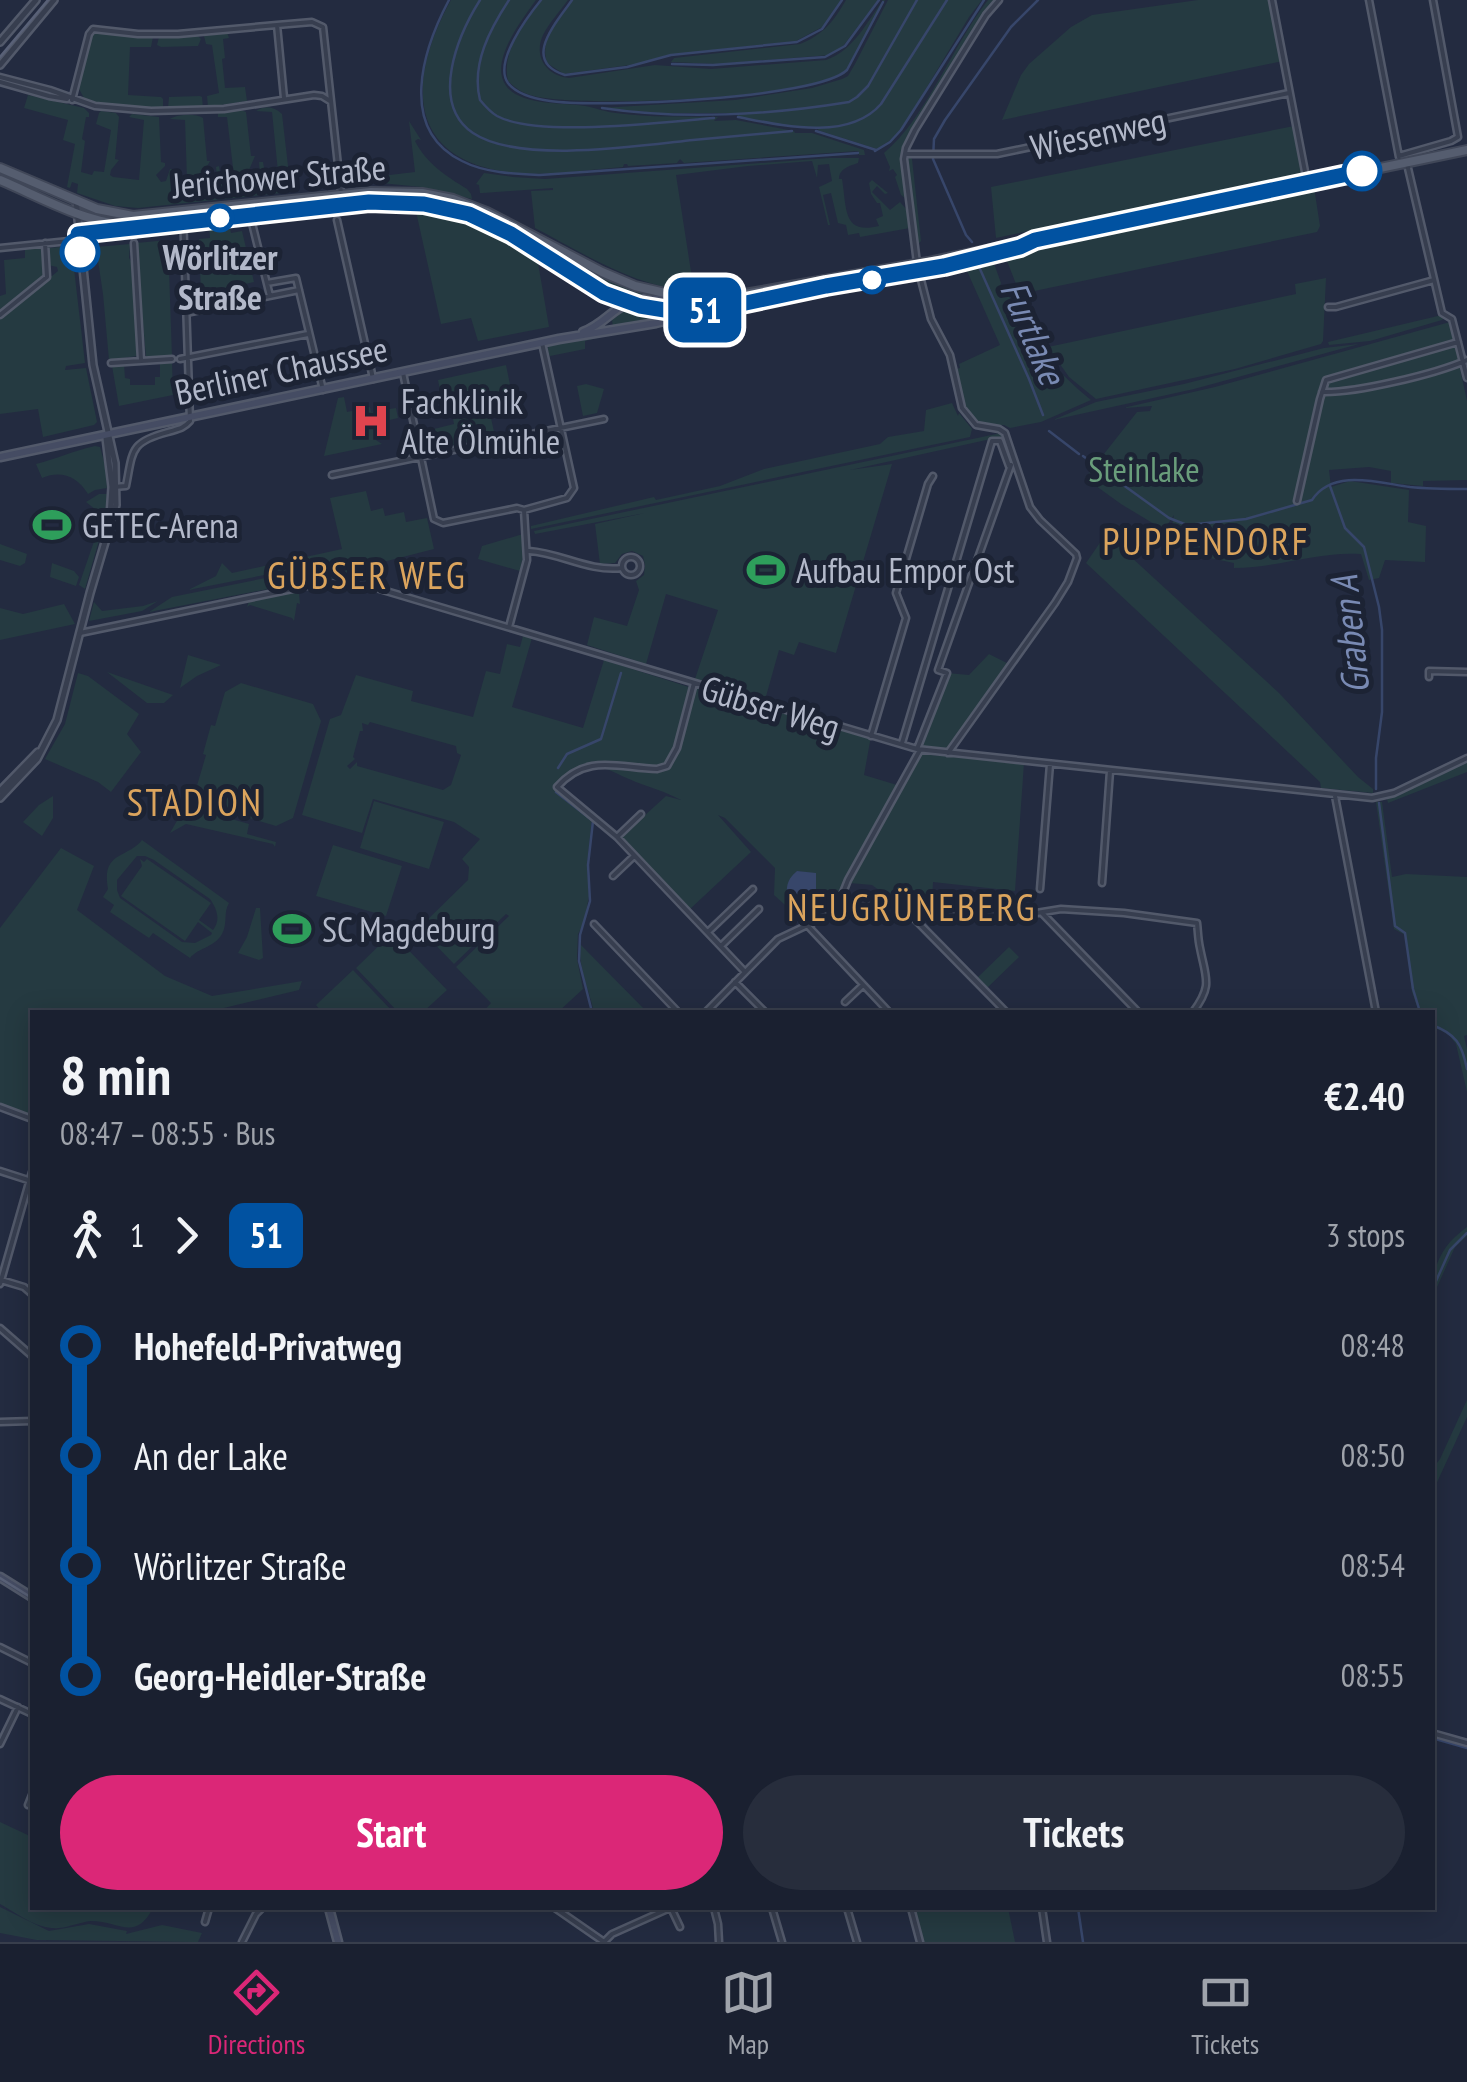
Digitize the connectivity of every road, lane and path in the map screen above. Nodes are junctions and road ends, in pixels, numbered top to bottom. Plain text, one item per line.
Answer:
1 (36, 0) edge
2 (54, 0) edge
3 (999, 0) edge
4 (1272, 0) edge
5 (1369, 0) edge
6 (1433, 0) edge
7 (277, 25) junction
8 (0, 42) edge
9 (0, 66) edge
10 (0, 80) edge
11 (1289, 93) junction
12 (284, 98) junction
13 (72, 100) junction
14 (330, 101) junction
15 (1467, 150) edge
16 (905, 154) junction
17 (1402, 161) junction
18 (0, 168) edge
19 (0, 180) edge
20 (1307, 184) junction
21 (341, 194) junction
22 (76, 200) junction
23 (338, 211) junction
24 (76, 212) junction
25 (183, 212) junction
26 (250, 215) junction
27 (183, 222) junction
28 (133, 231) junction
29 (78, 237) junction
30 (45, 243) junction
31 (134, 243) dead end
32 (0, 248) edge
33 (918, 267) junction
34 (1434, 280) junction
35 (267, 283) junction
36 (299, 290) junction
37 (270, 296) junction
38 (671, 296) junction
39 (628, 303) junction
40 (1328, 306) dead end
41 (707, 310) junction
42 (186, 314) junction
43 (0, 315) edge
44 (606, 320) junction
45 (611, 332) junction
46 (309, 334) junction
47 (574, 337) junction
48 (1458, 342) junction
49 (542, 343) junction
50 (368, 357) dead end
51 (172, 359) dead end
52 (180, 359) dead end
53 (188, 359) junction
54 (140, 360) junction
55 (1465, 361) edge
56 (111, 363) dead end
57 (370, 364) dead end
58 (403, 372) junction
59 (1467, 378) edge
60 (373, 379) junction
61 (323, 390) junction
62 (1322, 392) junction
63 (190, 417) junction
64 (604, 418) dead end
65 (560, 428) junction
66 (107, 435) junction
67 (420, 456) junction
68 (0, 457) edge
69 (1013, 465) junction
70 (332, 475) dead end
71 (932, 476) dead end
72 (114, 487) junction
73 (1297, 501) dead end
74 (524, 510) junction
75 (528, 551) junction
76 (622, 568) dead end
77 (508, 628) junction
78 (80, 633) junction
79 (1467, 672) edge
80 (1429, 678) dead end
81 (694, 684) junction
82 (870, 736) junction
83 (902, 745) junction
84 (919, 749) junction
85 (948, 753) junction
86 (1467, 758) edge
87 (1050, 764) junction
88 (1110, 770) junction
89 (0, 795) edge
90 (1335, 796) junction
91 (641, 814) dead end
92 (617, 838) junction
93 (634, 856) junction
94 (613, 876) dead end
95 (1102, 883) dead end
96 (1040, 888) dead end
97 (754, 889) dead end
98 (900, 904) junction
99 (838, 905) junction
100 (759, 909) dead end
101 (1042, 914) junction
102 (594, 924) dead end
103 (807, 926) junction
104 (708, 932) junction
105 (722, 946) junction
106 (745, 972) junction
107 (736, 982) junction
108 (863, 985) junction
109 (845, 1002) dead end
110 (676, 1010) edge
111 (708, 1010) edge
112 (763, 1010) edge
113 (887, 1010) edge
114 (1004, 1010) edge
115 (1136, 1010) edge
116 (1194, 1010) edge
117 (1376, 1010) edge
118 (0, 1107) edge
119 (30, 1117) edge
120 (0, 1171) edge
121 (30, 1181) edge
122 (30, 1184) edge
123 (1, 1282) edge
124 (30, 1292) edge
125 (0, 1328) edge
126 (30, 1354) edge
127 (30, 1421) edge
128 (0, 1422) edge
129 (0, 1577) edge
130 (30, 1596) edge
131 (0, 1647) edge
132 (30, 1662) edge
133 (0, 1698) edge
134 (18, 1707) junction
135 (30, 1713) edge
136 (1435, 1734) edge
137 (1467, 1743) edge
138 (0, 1744) edge
139 (30, 1800) edge
140 (28, 1804) dead end
141 (209, 1910) edge
142 (260, 1910) edge
143 (330, 1910) edge
144 (558, 1910) edge
145 (666, 1910) edge
146 (671, 1910) edge
147 (714, 1910) edge
148 (773, 1910) edge
149 (848, 1910) edge
150 (911, 1910) edge
151 (1042, 1910) edge
152 (205, 1922) dead end
153 (680, 1928) dead end
154 (242, 1942) edge
155 (338, 1942) edge
156 (604, 1942) edge
157 (719, 1942) edge
158 (782, 1942) edge
159 (857, 1942) edge
160 (920, 1942) edge
161 (1048, 1942) edge

1 - 8 street
2 - 9 street
3 - 16 street
4 - 11 street
5 - 17 street
6 - 17 street
7 - 12 street
7 - 13 street
7 - 14 street
10 - 13 street
11 - 16 street, Wiesenweg
11 - 20 street
12 - 13 street
12 - 14 street
14 - 21 street
15 - 17 main road, Berliner Chaussee
16 - 33 street
17 - 20 main road, Berliner Chaussee
17 - 34 street
18 - 22 main road, Jerichower Straße
19 - 24 main road, Jerichower Straße
20 - 33 main road, Berliner Chaussee
21 - 23 street
21 - 25 main road, Jerichower Straße
21 - 38 main road, Jerichower Straße
22 - 24 street
22 - 25 main road, Jerichower Straße
23 - 26 main road, Jerichower Straße
23 - 39 main road, Jerichower Straße
23 - 50 street
24 - 28 main road, Jerichower Straße
24 - 29 street
25 - 27 street
26 - 27 main road, Jerichower Straße
26 - 35 street
27 - 28 main road, Jerichower Straße
27 - 42 street
28 - 29 street, Jerichower Straße
29 - 30 street, Jerichower Straße
29 - 66 street
30 - 32 street, Jerichower Straße
30 - 43 street
31 - 54 street
33 - 38 main road, Berliner Chaussee
33 - 41 main road, Berliner Chaussee
33 - 69 street
34 - 40 street
34 - 48 street
35 - 36 street
35 - 37 street
36 - 37 street
36 - 46 street
37 - 42 street
38 - 39 main road, Berliner Chaussee
39 - 41 main road, Jerichower Straße
39 - 44 main road, Berliner Chaussee
41 - 45 main road, Berliner Chaussee
42 - 53 street
44 - 45 main road
44 - 47 main road, Berliner Chaussee
45 - 47 main road, Berliner Chaussee
46 - 53 street
46 - 61 street
47 - 49 main road, Berliner Chaussee
48 - 55 street
48 - 62 street
49 - 58 main road, Berliner Chaussee
49 - 65 street
51 - 54 street
52 - 53 street
53 - 63 street
54 - 56 street
55 - 59 street
55 - 62 street
57 - 60 street
58 - 60 main road, Berliner Chaussee
58 - 67 street
60 - 61 main road, Berliner Chaussee
61 - 63 main road, Berliner Chaussee
62 - 73 street
63 - 66 main road, Berliner Chaussee
63 - 72 street
64 - 65 street
65 - 67 street
65 - 74 street
66 - 68 main road, Berliner Chaussee
66 - 72 street
67 - 70 street
67 - 74 street
69 - 83 street
69 - 84 street
69 - 85 street
71 - 82 street
72 - 78 street
74 - 75 street
75 - 76 street
75 - 77 street
77 - 78 street, Gübser Weg
77 - 81 street, Gübser Weg
78 - 89 street
79 - 80 street
81 - 82 street, Gübser Weg
81 - 92 street
82 - 83 street, Gübser Weg
83 - 84 street, Gübser Weg
84 - 85 street, Gübser Weg
84 - 99 street
85 - 87 street, Gübser Weg
86 - 90 street, Gübser Weg
87 - 88 street, Gübser Weg
87 - 96 street
88 - 90 street, Gübser Weg
88 - 95 street
90 - 117 street
91 - 92 street
92 - 93 street
93 - 94 street
93 - 104 street
97 - 104 street
98 - 99 street
98 - 101 street
98 - 114 street
99 - 103 street
100 - 105 street
101 - 115 street
101 - 116 street
102 - 110 street
103 - 106 street
103 - 108 street
104 - 105 street
105 - 106 street
106 - 107 street
107 - 111 street
107 - 112 street
108 - 109 street
108 - 113 street
118 - 119 street
120 - 121 street
122 - 123 street
123 - 124 street
125 - 126 street
127 - 128 street
129 - 130 main road
131 - 132 street
133 - 134 street
134 - 135 street
134 - 138 street
136 - 137 street
139 - 140 street
141 - 152 street
142 - 154 street
143 - 155 main road
144 - 156 street
145 - 156 street
146 - 153 street
147 - 157 street
148 - 158 street
149 - 159 street
150 - 160 street
151 - 161 street

